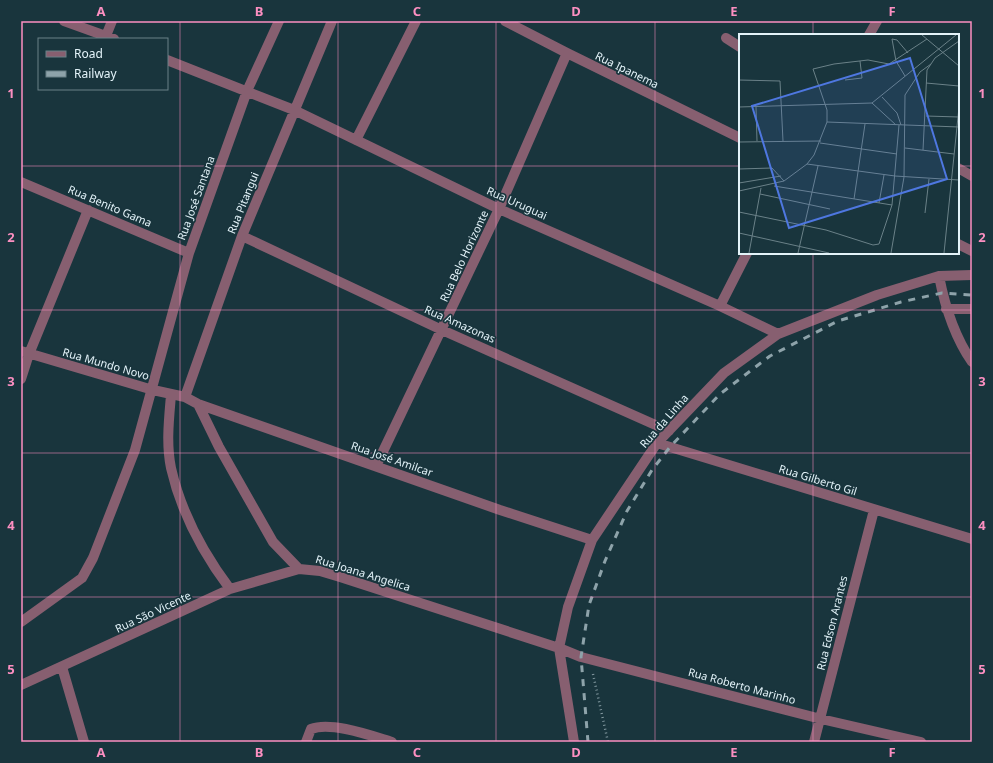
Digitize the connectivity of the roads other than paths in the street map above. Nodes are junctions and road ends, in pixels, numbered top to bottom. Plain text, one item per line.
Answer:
1 (64, 21) edge
2 (112, 21) edge
3 (279, 21) edge
4 (332, 21) edge
5 (416, 21) edge
6 (505, 21) edge
7 (877, 21) edge
8 (870, 34) edge
9 (110, 37) edge
10 (726, 38) dead end
11 (739, 45) edge
12 (567, 54) junction
13 (168, 60) edge
14 (247, 91) junction
15 (294, 110) junction
16 (739, 138) edge
17 (356, 140) junction
18 (959, 169) edge
19 (972, 176) edge
20 (21, 182) edge
21 (499, 209) junction
22 (88, 210) junction
23 (242, 236) junction
24 (959, 244) edge
25 (972, 251) edge
26 (189, 253) junction
27 (746, 254) edge
28 (972, 275) edge
29 (939, 276) junction
30 (720, 306) junction
31 (946, 309) junction
32 (972, 309) edge
33 (442, 330) junction
34 (778, 334) junction
35 (25, 353) edge
36 (972, 362) edge
37 (21, 380) edge
38 (153, 390) junction
39 (171, 395) junction
40 (185, 397) junction
41 (198, 404) junction
42 (669, 431) junction
43 (657, 443) junction
44 (376, 466) junction
45 (874, 510) junction
46 (972, 539) edge
47 (592, 540) junction
48 (299, 569) junction
49 (230, 589) junction
50 (21, 622) edge
51 (559, 648) junction
52 (62, 667) junction
53 (21, 685) edge
54 (820, 719) junction
55 (84, 742) edge
56 (306, 742) edge
57 (392, 742) edge
58 (574, 742) edge
59 (814, 742) edge
60 (921, 742) edge

1 - 9 street
2 - 9 street
3 - 14 street, Rua José Santana
4 - 15 street, Rua Pitangui
5 - 17 street
6 - 12 street, Rua Ipanema
7 - 8 street
10 - 11 street
12 - 16 street, Rua Ipanema
12 - 21 street, Rua Belo Horizonte
13 - 14 street, Rua Uruguai
14 - 15 street, Rua Uruguai
14 - 26 street, Rua José Santana
15 - 17 street, Rua Uruguai
15 - 23 street, Rua Pitangui
17 - 21 street, Rua Uruguai
18 - 19 street
20 - 22 street, Rua Benito Gama
21 - 30 street, Rua Uruguai
21 - 33 street, Rua Belo Horizonte
22 - 26 street, Rua Benito Gama
22 - 35 street
23 - 33 street, Rua Amazonas
23 - 40 street, Rua Pitangui
24 - 25 street
26 - 38 street, Rua José Santana
27 - 30 street
28 - 29 street, Rua da Linha
29 - 31 street
29 - 34 street, Rua da Linha
30 - 34 street, Rua Uruguai
31 - 32 street
31 - 36 street
33 - 42 street, Rua Amazonas
33 - 44 street, Rua Belo Horizonte
34 - 42 street, Rua da Linha
35 - 37 street
35 - 38 street, Rua Mundo Novo
38 - 39 street, Rua Mundo Novo
38 - 50 street, Rua José Santana
39 - 40 street, Rua Mundo Novo
39 - 49 street
40 - 41 street, Rua José Amilcar
41 - 44 street, Rua José Amilcar
41 - 48 street, Rua Joana Angelica
42 - 43 street, Rua da Linha
43 - 45 street, Rua Gilberto Gil
43 - 47 street, Rua da Linha
44 - 47 street, Rua José Amilcar
45 - 46 street, Rua Gilberto Gil
45 - 54 street, Rua Edson Arantes
47 - 51 street, Rua da Linha
48 - 49 street, Rua São Vicente
48 - 51 street, Rua Joana Angelica
49 - 52 street, Rua São Vicente
51 - 54 street, Rua Roberto Marinho
51 - 58 street, Rua da Linha
52 - 53 street, Rua São Vicente
52 - 55 street
54 - 59 street, Rua Edson Arantes
54 - 60 street, Rua Roberto Marinho
56 - 57 street

